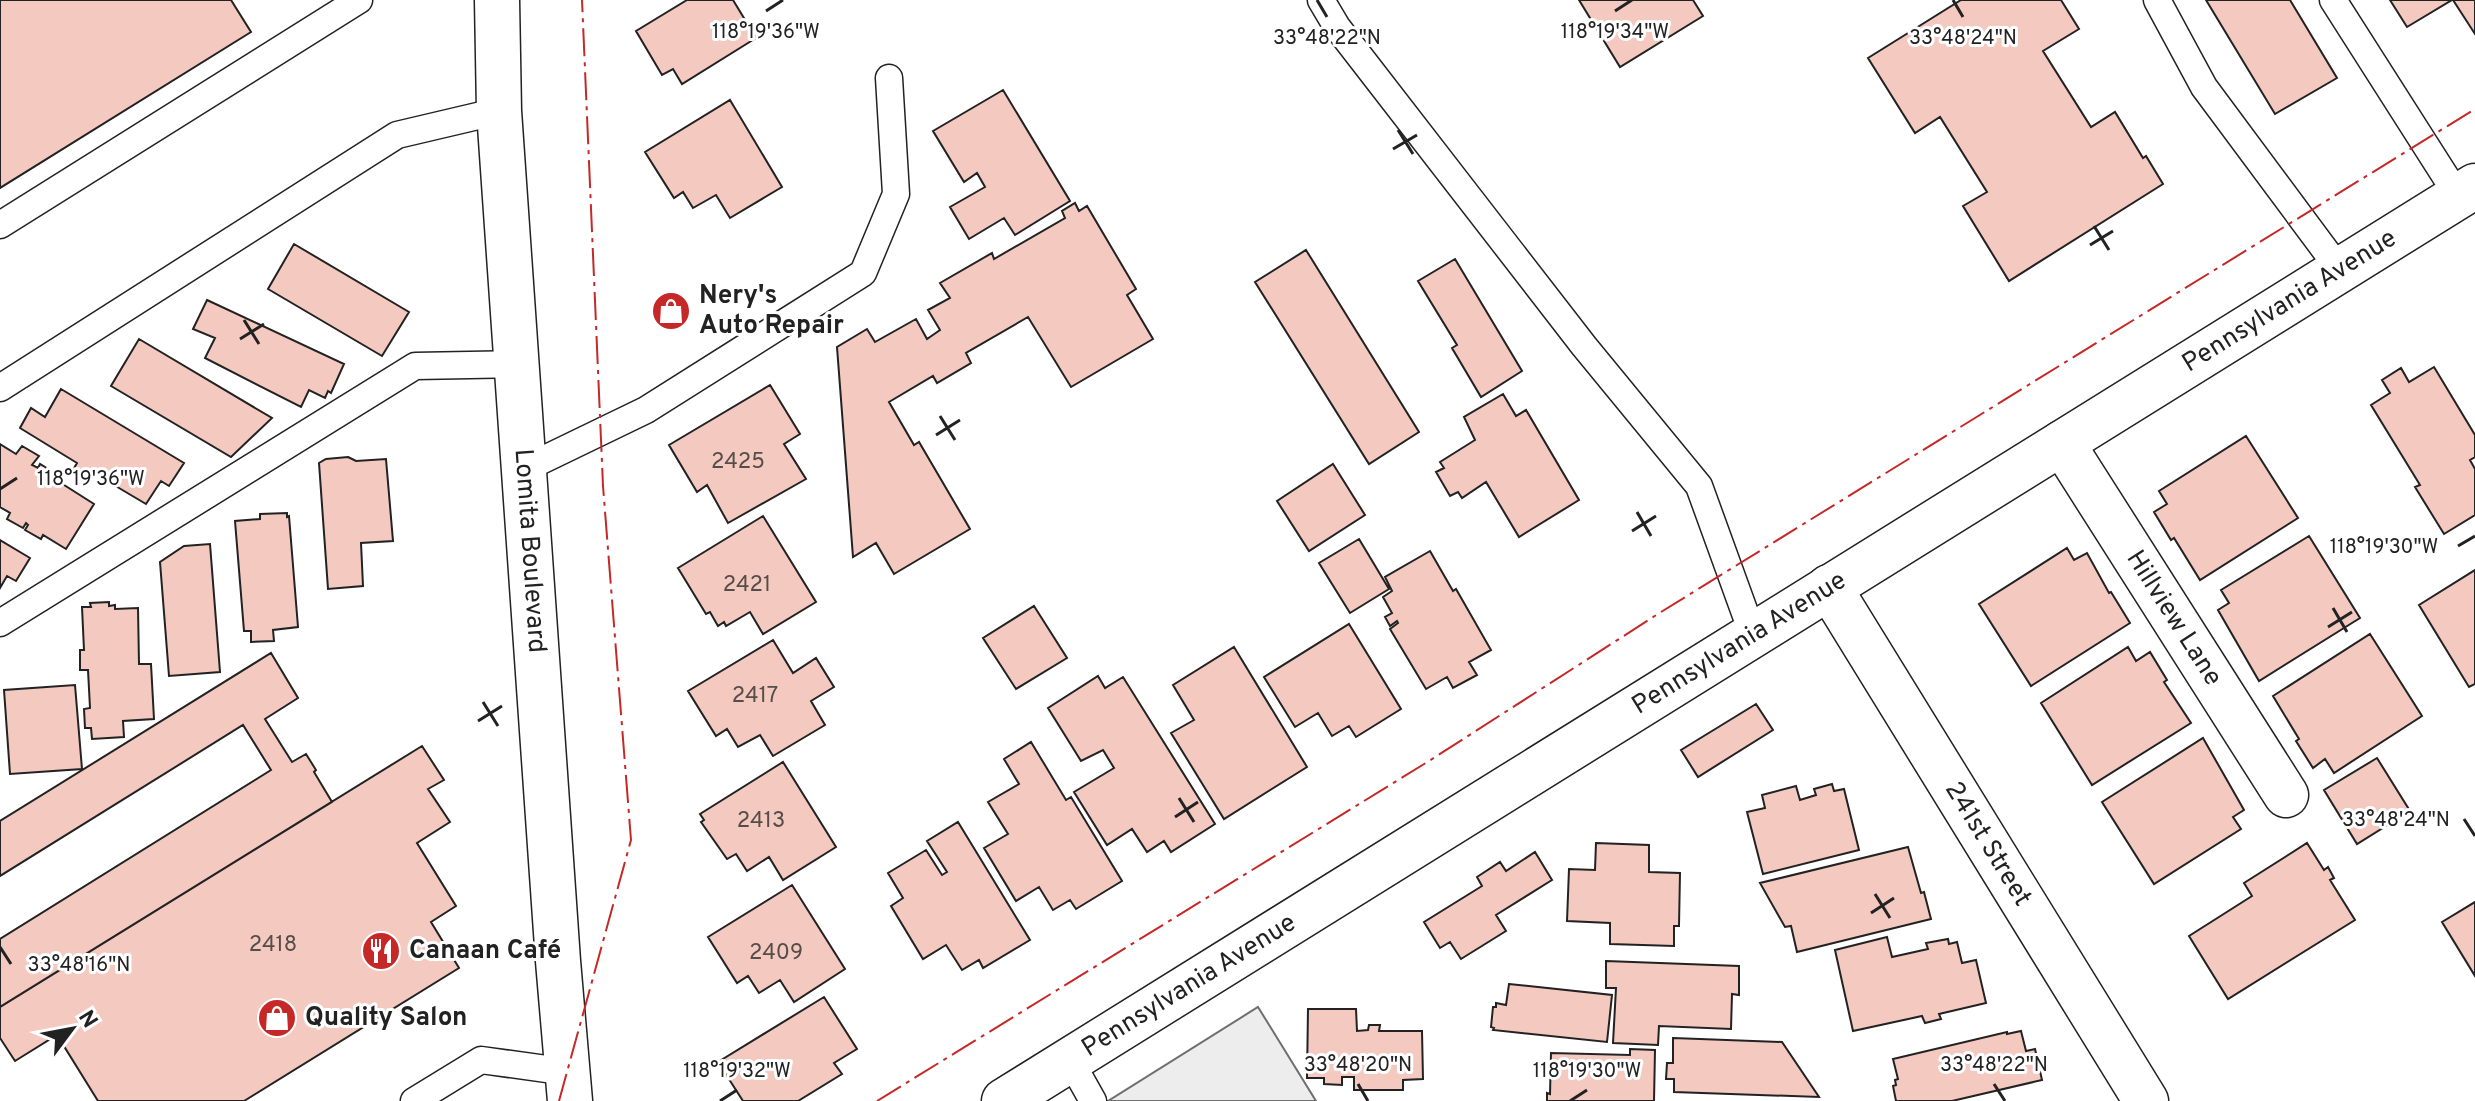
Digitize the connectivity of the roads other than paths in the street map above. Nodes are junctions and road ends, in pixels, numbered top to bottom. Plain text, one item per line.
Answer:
1 (359, 0) edge
2 (497, 0) edge
3 (1321, 0) edge
4 (2157, 0) edge
5 (2333, 0) edge
6 (889, 78) dead end
7 (499, 111) junction
8 (2467, 191) edge
9 (0, 225) edge
10 (2340, 270) junction
11 (517, 364) junction
12 (0, 388) edge
13 (2062, 443) junction
14 (524, 469) junction
15 (1829, 587) junction
16 (0, 623) edge
17 (1753, 635) junction
18 (2286, 795) dead end
19 (1070, 1060) junction
20 (569, 1086) edge
21 (414, 1101) edge
22 (1004, 1101) edge
23 (1093, 1101) edge
24 (2146, 1101) edge

1 - 9 lane
2 - 7 street, Lomita Boulevard
3 - 17 lane
4 - 10 lane
5 - 8 lane
6 - 14 lane
7 - 11 street, Lomita Boulevard
7 - 12 lane
8 - 10 street, Pennsylvania Avenue
10 - 13 street, Pennsylvania Avenue
11 - 14 street, Lomita Boulevard
11 - 16 lane
13 - 15 street, Pennsylvania Avenue
13 - 18 street, Hillview Lane
14 - 20 street, Lomita Boulevard
15 - 17 street, Pennsylvania Avenue
15 - 24 street, 241st Street
17 - 19 street, Pennsylvania Avenue
19 - 22 street, Pennsylvania Avenue
19 - 23 lane
20 - 21 lane

